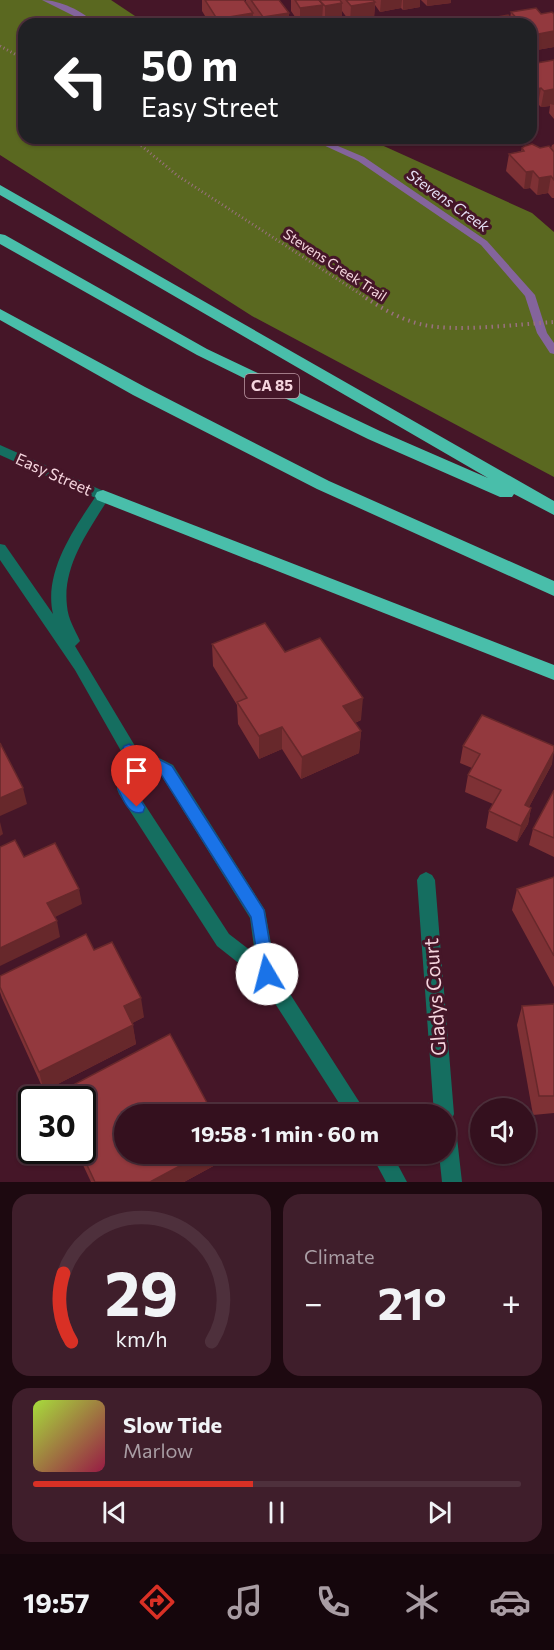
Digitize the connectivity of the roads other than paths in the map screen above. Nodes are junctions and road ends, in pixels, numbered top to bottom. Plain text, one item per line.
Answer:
1 (0, 189) edge
2 (0, 238) edge
3 (0, 314) edge
4 (0, 450) edge
5 (103, 496) junction
6 (554, 509) edge
7 (554, 514) edge
8 (0, 549) edge
9 (554, 589) edge
10 (81, 666) junction
11 (554, 673) edge
12 (129, 751) junction
13 (426, 880) dead end
14 (267, 974) junction
15 (351, 1104) edge
16 (443, 1104) edge
17 (387, 1164) edge
18 (450, 1164) edge
19 (397, 1182) edge
20 (452, 1182) edge

1 - 6 highway
2 - 7 highway, CA 85
3 - 9 highway
4 - 5 street, Easy Street
5 - 10 street, Easy Street
5 - 11 highway
8 - 10 street, Easy Street
10 - 12 street, Easy Street
12 - 14 street
12 - 14 street
13 - 16 street, Gladys Court
14 - 15 street
17 - 19 street
18 - 20 street

